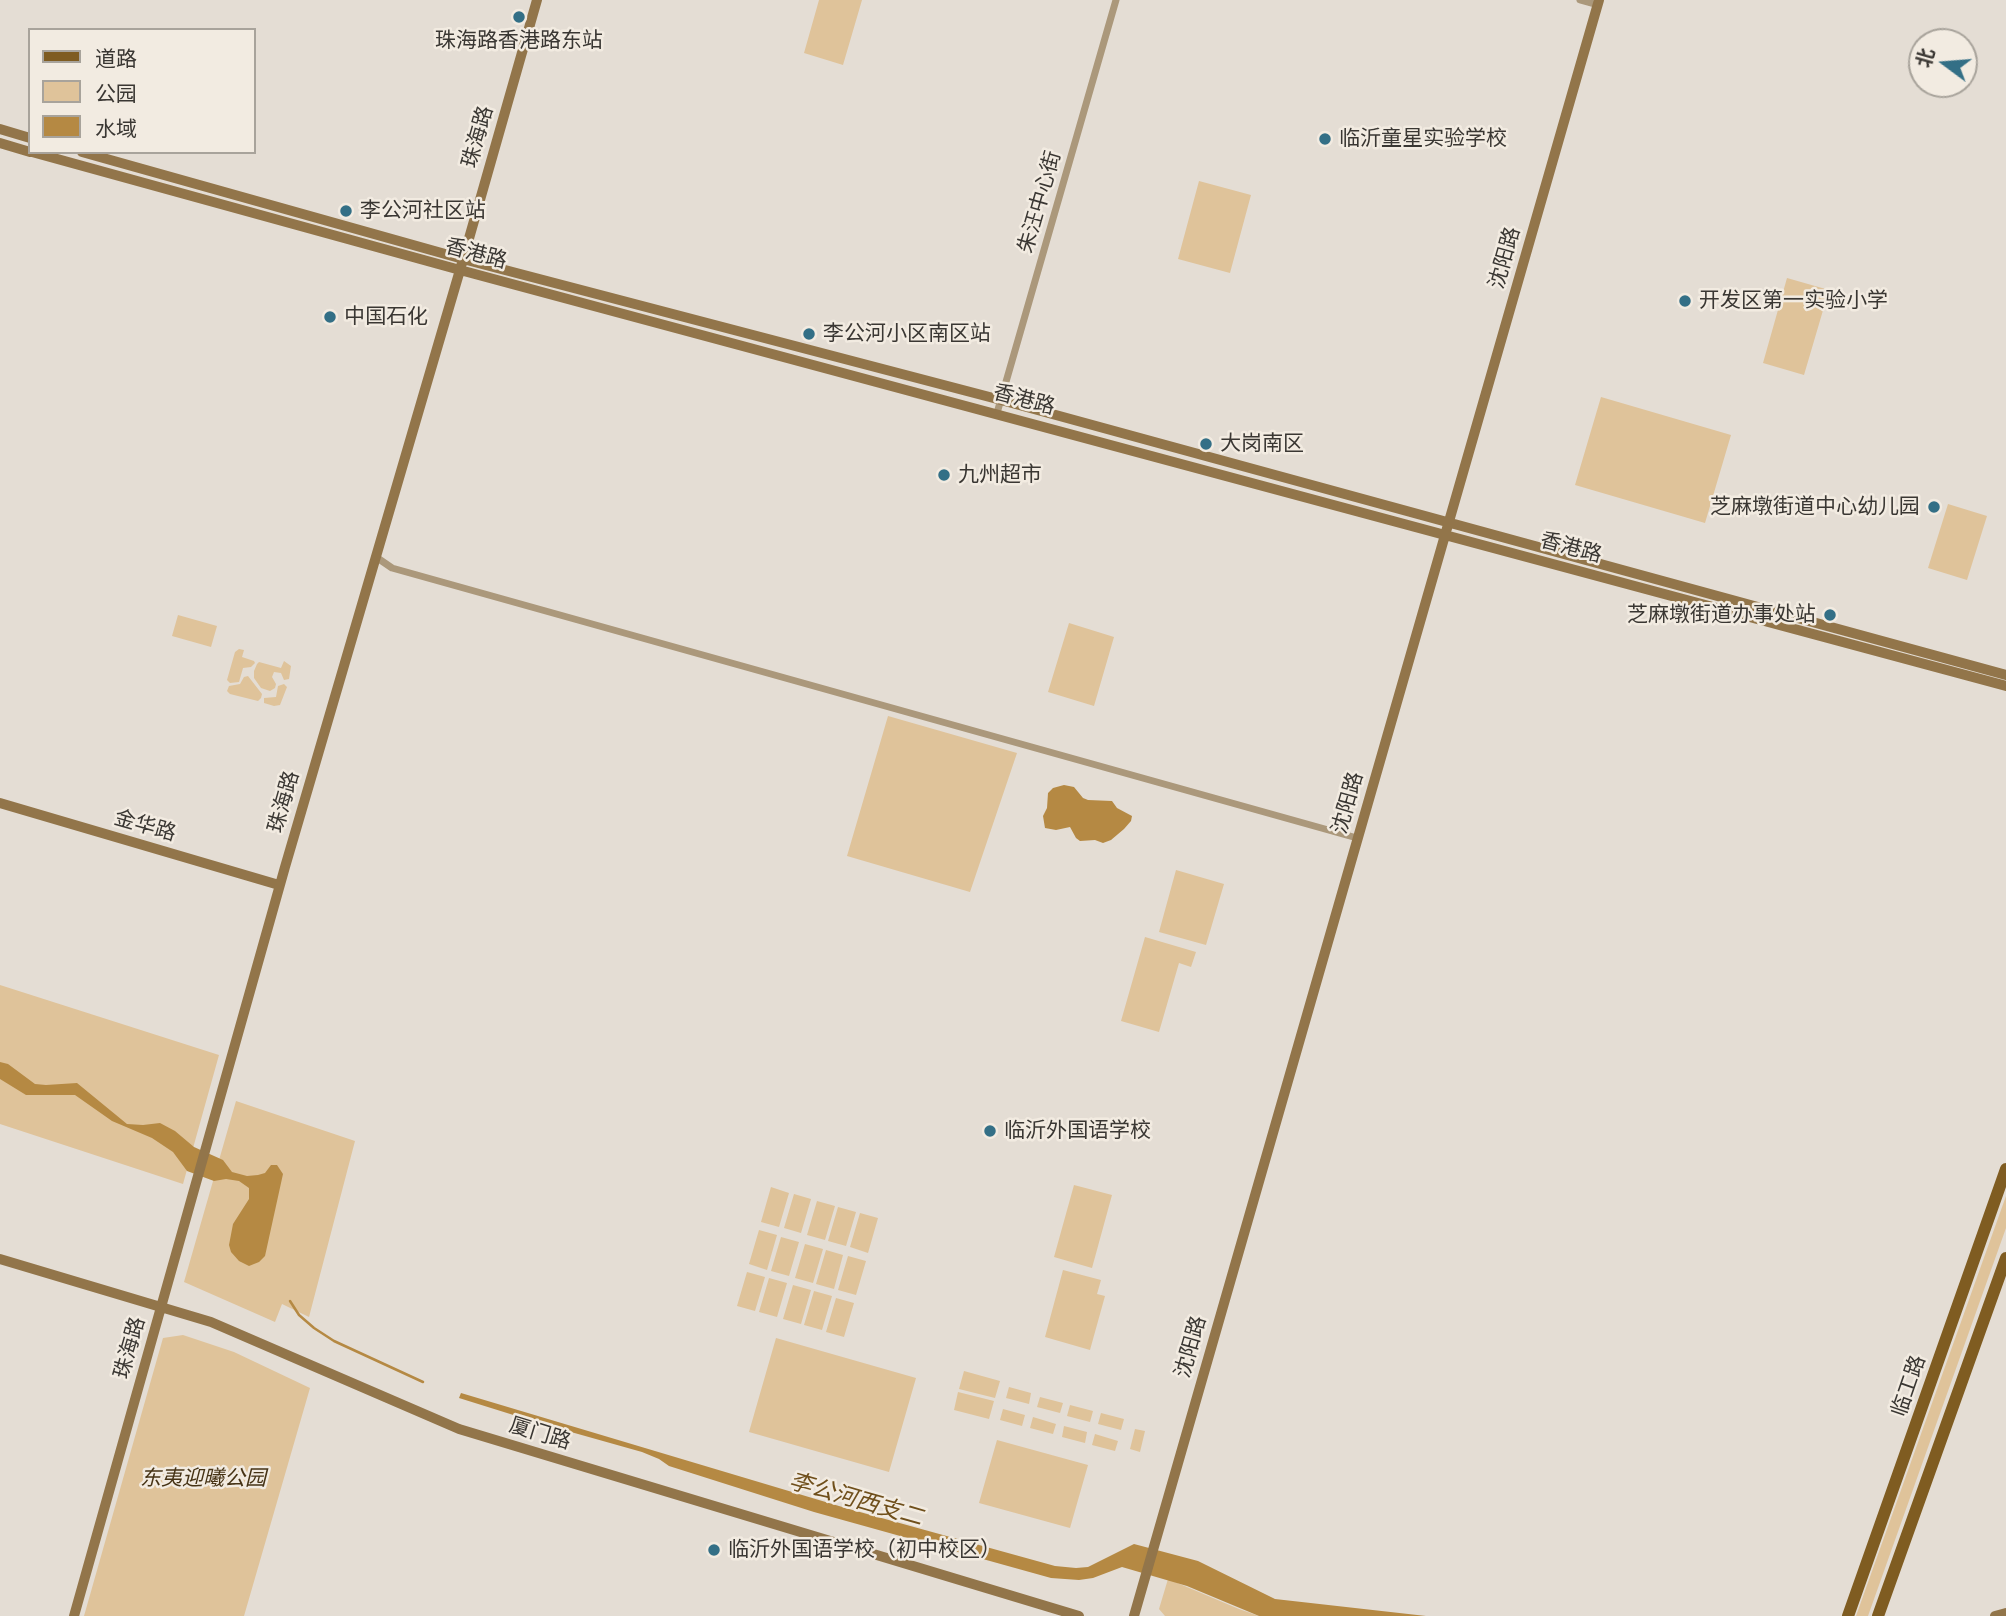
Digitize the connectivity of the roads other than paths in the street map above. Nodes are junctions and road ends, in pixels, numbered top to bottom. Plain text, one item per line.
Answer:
1 (537, 0) edge
2 (1116, 0) edge
3 (1580, 0) edge
4 (1598, 2) edge
5 (0, 129) edge
6 (28, 137) edge
7 (0, 144) edge
8 (28, 151) edge
9 (39, 154) edge
10 (89, 154) edge
11 (462, 264) junction
12 (1001, 400) junction
13 (997, 413) junction
14 (1447, 528) junction
15 (376, 557) junction
16 (2006, 675) edge
17 (2006, 686) edge
18 (0, 803) edge
19 (1357, 838) junction
20 (279, 885) junction
21 (2006, 1169) edge
22 (2006, 1258) edge
23 (0, 1259) edge
24 (162, 1307) junction
25 (2006, 1613) edge
26 (74, 1616) edge
27 (1079, 1616) edge
28 (1133, 1616) edge
29 (1848, 1616) edge
30 (1878, 1616) edge
31 (1995, 1616) edge

1 - 11 main road, 珠海路
2 - 12 street, 朱汪中心街
3 - 4 street
4 - 14 main road, 沈阳路
5 - 6 main road
7 - 8 main road, 香港路
9 - 11 main road, 香港路
10 - 11 main road, 香港路
11 - 12 main road, 香港路
11 - 13 main road, 香港路
11 - 15 main road, 珠海路
12 - 13 street, 朱汪中心街
12 - 14 main road, 香港路
13 - 14 main road, 香港路
14 - 16 main road, 香港路
14 - 17 main road, 香港路
14 - 19 main road, 沈阳路
15 - 19 street
15 - 20 main road, 珠海路
18 - 20 main road, 金华路
19 - 28 main road, 沈阳路
20 - 24 main road, 珠海路
21 - 29 main road, 临工路
22 - 30 main road
23 - 24 main road, 厦门路
24 - 26 main road, 珠海路
24 - 27 main road, 厦门路
25 - 31 main road

